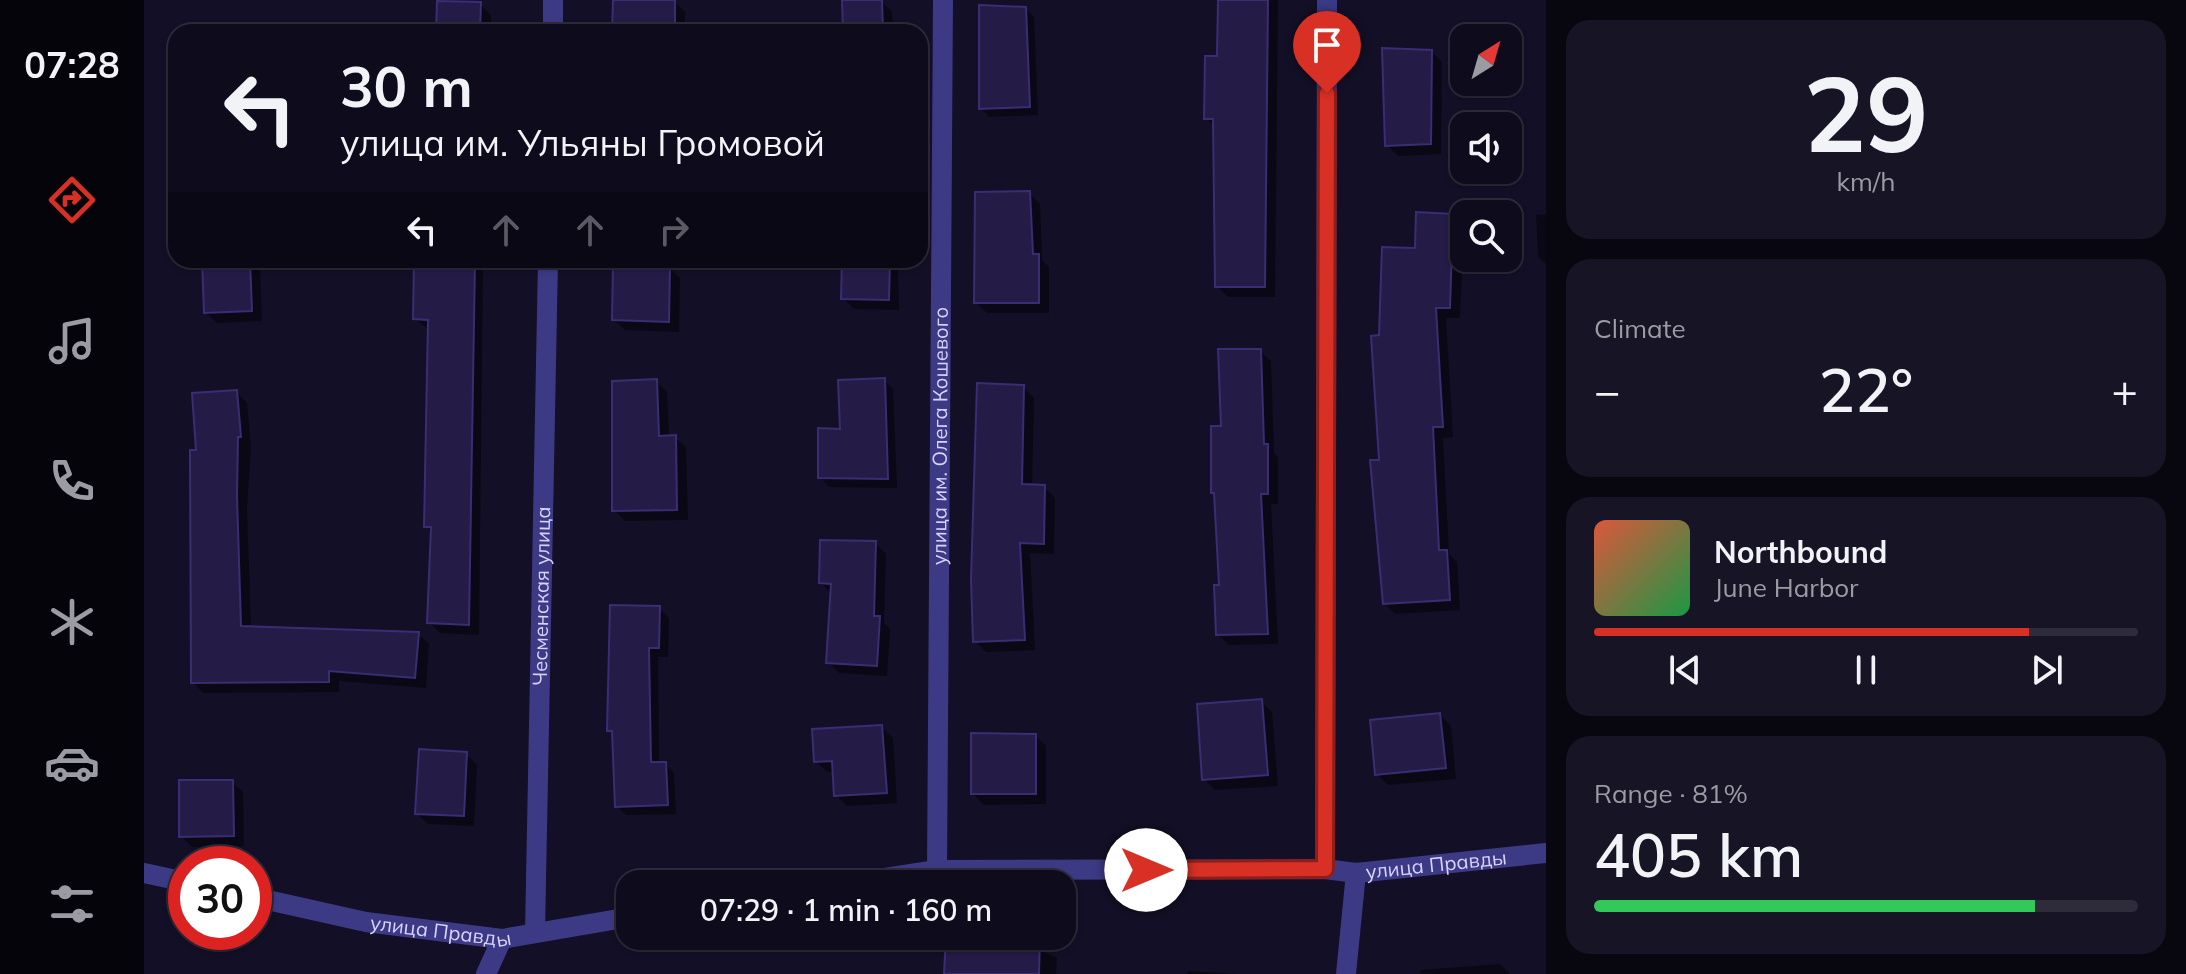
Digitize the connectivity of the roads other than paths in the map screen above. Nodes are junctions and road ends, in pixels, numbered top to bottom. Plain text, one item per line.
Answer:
1 (553, 0) edge
2 (943, 0) edge
3 (1327, 0) edge
4 (553, 24) edge
5 (548, 268) edge
6 (1546, 853) edge
7 (1325, 869) junction
8 (937, 870) joint
9 (144, 873) edge
10 (1356, 873) junction
11 (168, 878) edge
12 (272, 901) edge
13 (616, 919) edge
14 (535, 932) junction
15 (502, 939) junction
16 (486, 974) edge
17 (1346, 974) edge

1 - 4 street
2 - 8 street, улица им. Олега Кошевого
3 - 7 street
5 - 14 street, Чесменская улица
6 - 10 street, улица Правды
7 - 8 street, улица Правды
7 - 10 street, улица Правды
9 - 11 street
10 - 17 street
12 - 15 street, улица Правды
13 - 14 street, улица Правды
14 - 15 street, улица Правды
15 - 16 street

